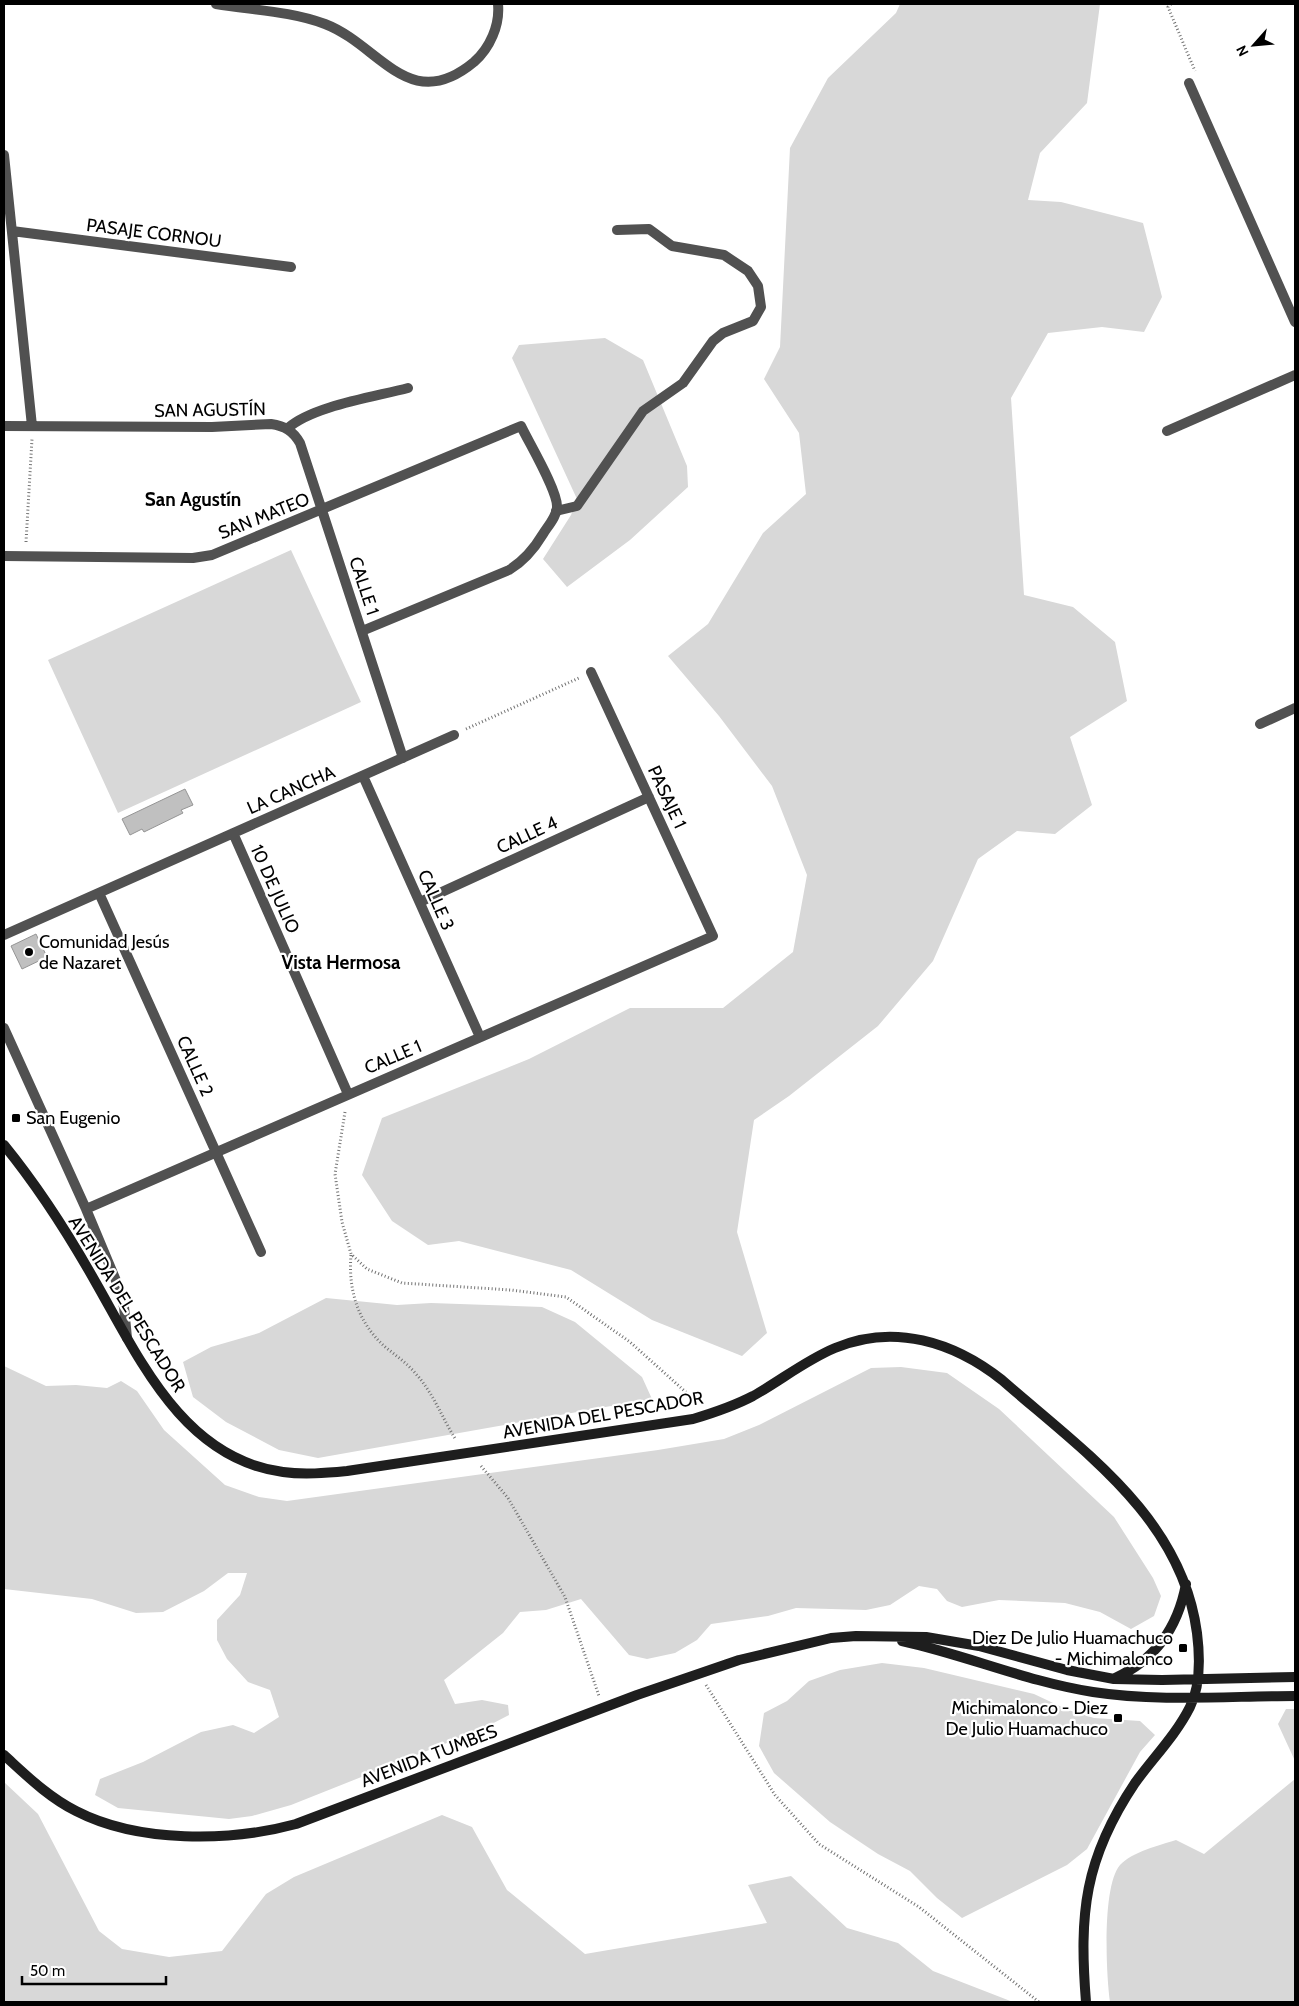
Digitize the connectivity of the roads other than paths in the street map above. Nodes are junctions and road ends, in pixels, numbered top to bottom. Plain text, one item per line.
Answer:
1 (216, 4) edge
2 (498, 4) edge
3 (1189, 83) dead end
4 (4, 155) edge
5 (617, 230) dead end
6 (12, 231) junction
7 (291, 267) dead end
8 (1295, 322) edge
9 (1295, 375) edge
10 (408, 388) dead end
11 (4, 426) edge
12 (32, 426) junction
13 (288, 428) junction
14 (1167, 431) dead end
15 (323, 510) junction
16 (556, 511) junction
17 (4, 556) edge
18 (362, 631) junction
19 (591, 672) road end
20 (1295, 708) edge
21 (1260, 724) dead end
22 (454, 735) road end
23 (403, 758) junction
24 (363, 776) junction
25 (648, 797) junction
26 (233, 833) junction
27 (99, 893) junction
28 (420, 902) junction
29 (4, 935) edge
30 (713, 936) joint
31 (4, 1028) edge
32 (480, 1037) junction
33 (348, 1094) junction
34 (4, 1145) edge
35 (216, 1152) junction
36 (86, 1209) junction
37 (261, 1252) dead end
38 (127, 1338) junction
39 (1186, 1583) junction
40 (878, 1637) junction
41 (1295, 1677) edge
42 (1198, 1678) junction
43 (1114, 1679) junction
44 (1195, 1696) junction
45 (1295, 1696) edge
46 (4, 1755) edge
47 (1086, 2002) edge

1 - 2 street
3 - 8 street
4 - 6 street
5 - 16 street
6 - 7 street, PASAJE CORNOU
6 - 12 street
9 - 14 street
10 - 13 street, SAN AGUSTÍN
11 - 12 street, SAN AGUSTÍN
12 - 13 street, SAN AGUSTÍN
13 - 15 street, CALLE 1
15 - 16 street, SAN MATEO
15 - 17 street, SAN MATEO
15 - 18 street, CALLE 1
16 - 18 street
18 - 23 street, CALLE 1
19 - 25 street, PASAJE 1
20 - 21 street
22 - 23 street, LA CANCHA
23 - 24 street, LA CANCHA
24 - 26 street, LA CANCHA
24 - 28 street, CALLE 3
25 - 28 street, CALLE 4
25 - 30 street, PASAJE 1
26 - 27 street, LA CANCHA
26 - 33 street, 10 DE JULIO
27 - 29 street, LA CANCHA
27 - 35 street, CALLE 2
28 - 32 street, CALLE 3
30 - 32 street, CALLE 1
31 - 36 street
32 - 33 street, CALLE 1
33 - 35 street, CALLE 1
34 - 38 street, AVENIDA DEL PESCADOR
35 - 36 street, CALLE 1
35 - 37 street, CALLE 2
36 - 38 street
38 - 39 street, AVENIDA DEL PESCADOR
39 - 42 street, AVENIDA DEL PESCADOR
39 - 43 street
40 - 43 street, AVENIDA TUMBES
40 - 44 street, AVENIDA TUMBES
40 - 46 street, AVENIDA TUMBES
41 - 42 street, AVENIDA TUMBES
42 - 43 street, AVENIDA TUMBES
42 - 44 street, AVENIDA DEL PESCADOR
44 - 45 street, AVENIDA TUMBES
44 - 47 street, AVENIDA DEL PESCADOR

